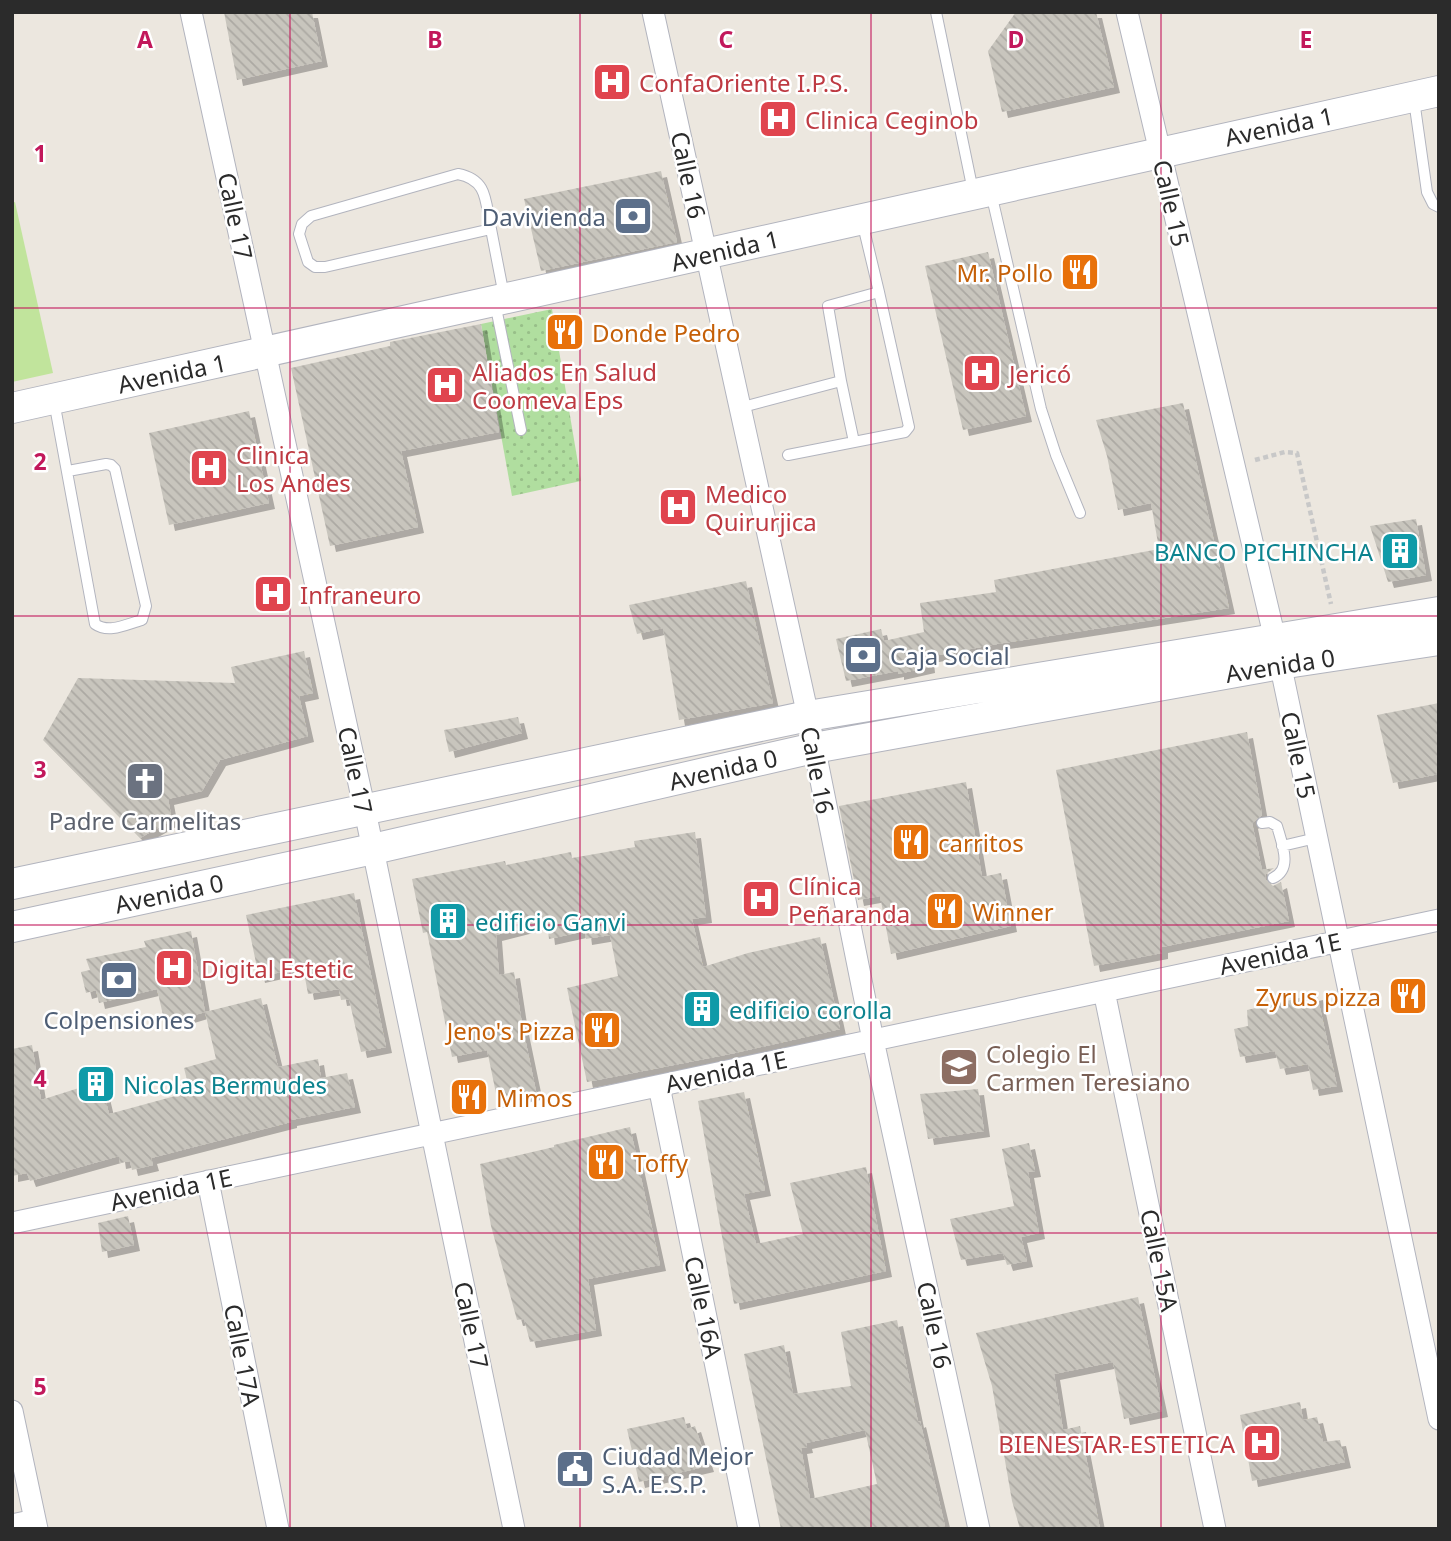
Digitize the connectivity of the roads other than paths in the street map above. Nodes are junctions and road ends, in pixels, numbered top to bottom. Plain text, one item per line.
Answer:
1 (191, 12) edge
2 (653, 12) edge
3 (936, 12) edge
4 (1127, 12) edge
5 (1426, 94) edge
6 (1161, 152) junction
7 (982, 192) junction
8 (1439, 207) edge
9 (861, 219) junction
10 (491, 229) junction
11 (706, 255) junction
12 (879, 292) junction
13 (499, 299) junction
14 (266, 354) junction
15 (841, 381) junction
16 (53, 398) junction
17 (12, 408) edge
18 (739, 408) junction
19 (521, 430) dead end
20 (854, 442) junction
21 (788, 455) dead end
22 (68, 471) junction
23 (1080, 513) dead end
24 (1439, 612) edge
25 (1439, 640) edge
26 (1278, 652) junction
27 (807, 716) junction
28 (814, 748) junction
29 (365, 811) junction
30 (1262, 822) dead end
31 (1316, 838) junction
32 (1282, 846) junction
33 (373, 849) junction
34 (1273, 878) dead end
35 (12, 884) edge
36 (1439, 919) edge
37 (12, 927) edge
38 (1339, 941) junction
39 (1104, 991) junction
40 (873, 1040) junction
41 (659, 1086) junction
42 (432, 1133) junction
43 (208, 1181) junction
44 (12, 1223) edge
45 (12, 1411) edge
46 (1439, 1419) edge
47 (12, 1525) edge
48 (36, 1525) edge
49 (278, 1529) edge
50 (514, 1529) edge
51 (749, 1529) edge
52 (979, 1529) edge
53 (1215, 1529) edge

1 - 14 street, Calle 17
2 - 11 street, Calle 16
3 - 7 lane
4 - 6 street, Calle 15
5 - 6 street, Avenida 1
5 - 8 lane
6 - 7 street, Avenida 1
6 - 26 street, Calle 15
7 - 9 street, Avenida 1
7 - 23 lane
9 - 11 street, Avenida 1
9 - 12 lane
10 - 10 lane
10 - 13 lane
11 - 13 street, Avenida 1
11 - 18 street, Calle 16
12 - 15 lane
12 - 20 lane
13 - 14 street, Avenida 1
13 - 19 lane
14 - 16 street, Avenida 1
14 - 29 street, Calle 17
15 - 18 lane
15 - 20 lane
16 - 17 street, Avenida 1
16 - 22 lane
18 - 27 street, Calle 16
20 - 21 lane
22 - 22 lane
24 - 26 street, Avenida 0
25 - 26 street, Avenida 0
26 - 27 street, Avenida 0
26 - 28 street, Avenida 0
26 - 31 street, Calle 15
27 - 28 street, Calle 16
27 - 29 street, Avenida 0
28 - 33 street, Avenida 0
28 - 40 street, Calle 16
29 - 33 street, Calle 17
29 - 35 street, Avenida 0
30 - 32 lane
31 - 32 lane
31 - 38 street, Calle 15
32 - 34 lane
33 - 37 street, Avenida 0
33 - 42 street, Calle 17
36 - 38 street, Avenida 1E
38 - 39 street, Avenida 1E
38 - 46 street, Calle 15
39 - 40 street, Avenida 1E
39 - 53 street, Calle 15A
40 - 41 street, Avenida 1E
40 - 52 street, Calle 16
41 - 42 street, Avenida 1E
41 - 51 street, Calle 16A
42 - 43 street, Avenida 1E
42 - 50 street, Calle 17
43 - 44 street, Avenida 1E
43 - 49 street, Calle 17A
45 - 48 street
47 - 48 street

